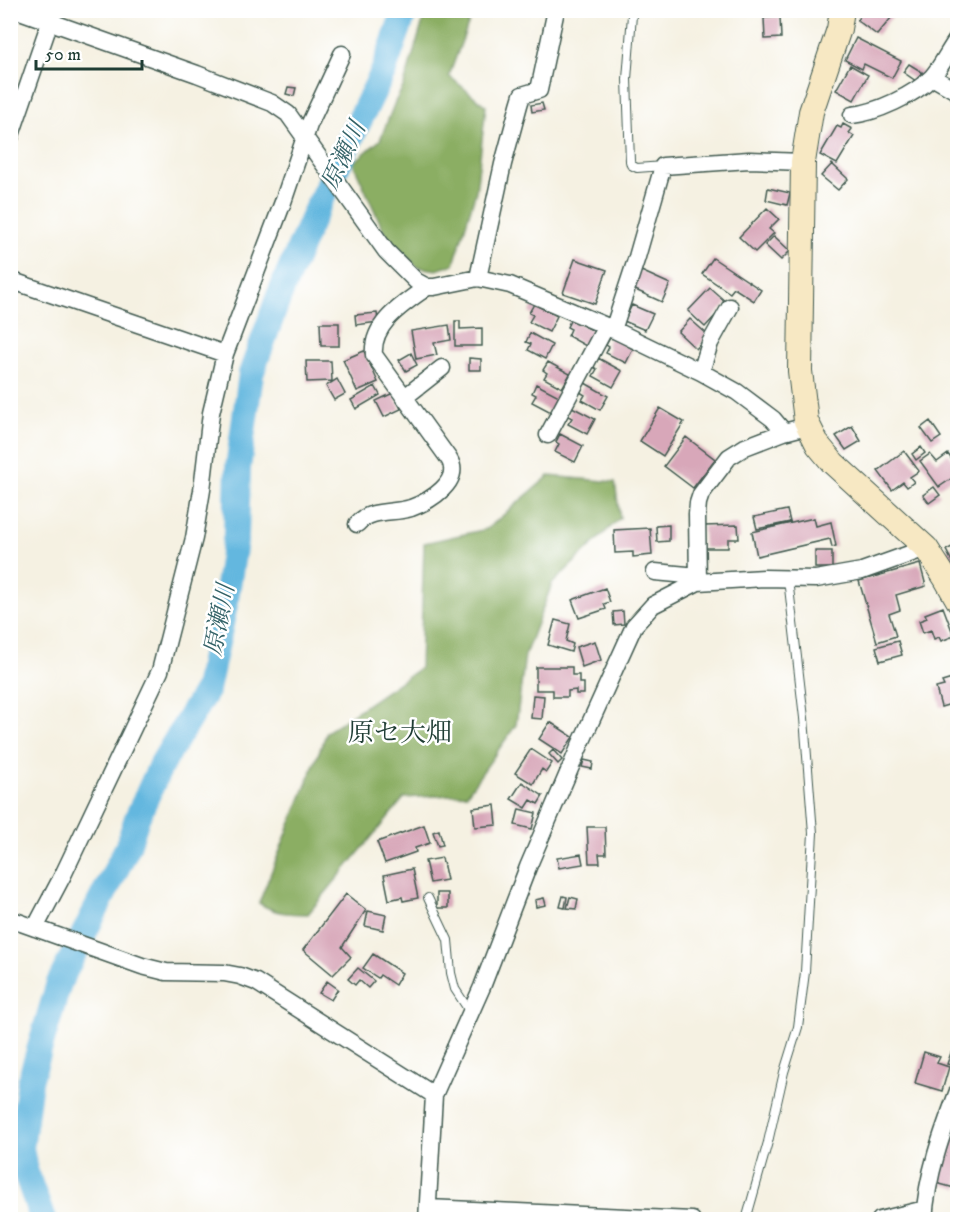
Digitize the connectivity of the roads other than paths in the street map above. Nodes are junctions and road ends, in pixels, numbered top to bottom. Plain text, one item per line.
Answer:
1 (17, 10) edge
2 (556, 10) edge
3 (842, 10) edge
4 (632, 15) dead end
5 (52, 16) edge
6 (957, 38) edge
7 (342, 54) dead end
8 (932, 77) junction
9 (957, 92) edge
10 (852, 116) dead end
11 (10, 138) edge
12 (305, 140) junction
13 (803, 162) junction
14 (663, 166) junction
15 (478, 278) junction
16 (10, 280) edge
17 (427, 286) junction
18 (730, 307) dead end
19 (610, 328) junction
20 (225, 354) junction
21 (442, 368) dead end
22 (701, 372) junction
23 (405, 396) junction
24 (807, 426) junction
25 (784, 432) junction
26 (548, 435) dead end
27 (357, 524) dead end
28 (926, 548) junction
29 (655, 572) dead end
30 (698, 579) junction
31 (788, 579) junction
32 (955, 589) edge
33 (428, 898) dead end
34 (10, 919) edge
35 (37, 929) junction
36 (470, 1012) junction
37 (957, 1091) edge
38 (434, 1095) junction
39 (428, 1214) edge
40 (925, 1214) edge
41 (692, 1220) edge
42 (746, 1220) edge
43 (880, 1220) edge

1 - 5 street
2 - 15 street
3 - 13 street
4 - 14 lane
5 - 11 street
5 - 12 street
6 - 8 street
7 - 12 street
8 - 9 street
8 - 10 street
12 - 17 street
12 - 20 street
13 - 14 street
13 - 24 street
14 - 19 street
15 - 17 street
15 - 19 street
16 - 20 street
17 - 23 street
18 - 22 street
19 - 22 street
19 - 26 street
20 - 35 street
21 - 23 street
22 - 25 street
23 - 27 street
24 - 25 street
24 - 28 street
25 - 30 street
28 - 31 street
28 - 32 street
29 - 30 street
30 - 31 street
30 - 36 street
31 - 42 lane
33 - 36 lane
34 - 35 street
35 - 38 street
36 - 38 street
37 - 40 street
38 - 39 street
39 - 41 street
40 - 43 street

